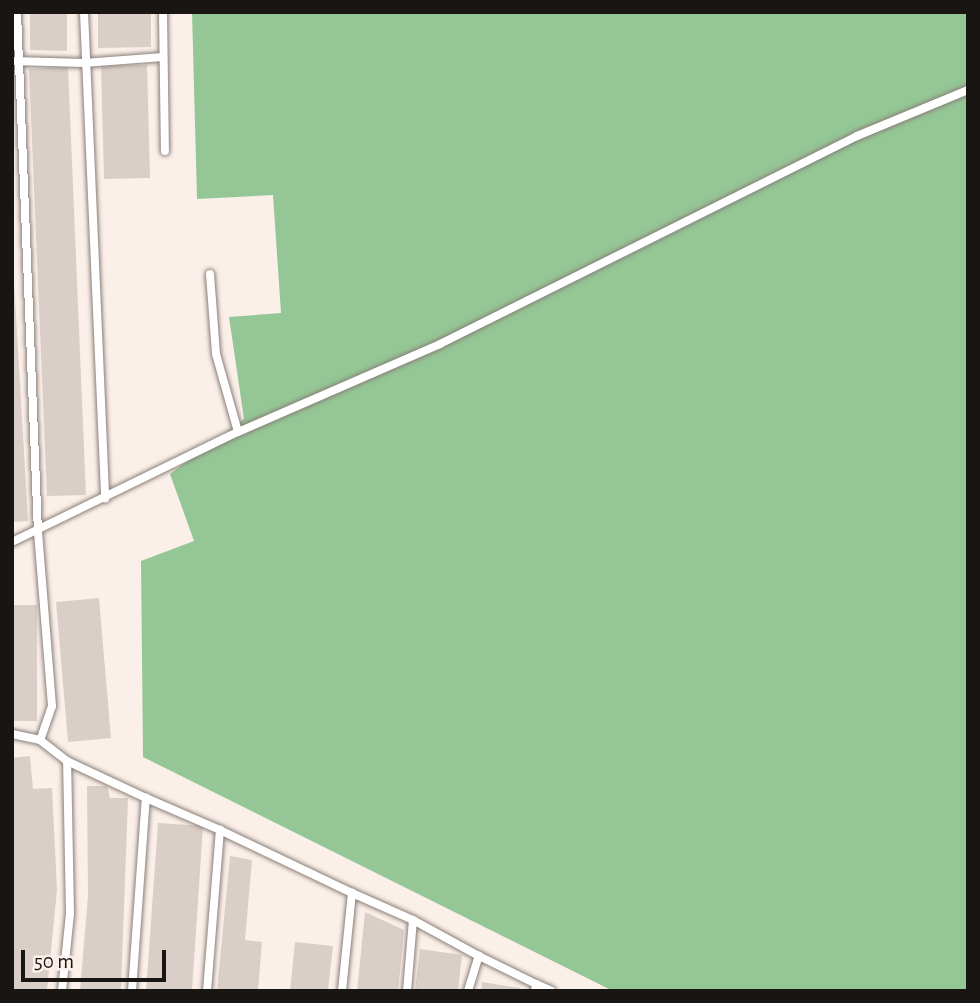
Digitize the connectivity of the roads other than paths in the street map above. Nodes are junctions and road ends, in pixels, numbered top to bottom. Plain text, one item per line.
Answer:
1 (17, 12) edge
2 (84, 12) edge
3 (163, 12) edge
4 (163, 57) junction
5 (14, 61) edge
6 (84, 63) junction
7 (968, 90) edge
8 (165, 151) dead end
9 (210, 274) dead end
10 (238, 432) junction
11 (105, 499) junction
12 (38, 532) junction
13 (12, 541) edge
14 (12, 734) edge
15 (40, 740) junction
16 (67, 761) junction
17 (146, 798) junction
18 (220, 830) junction
19 (352, 893) junction
20 (413, 920) junction
21 (479, 956) junction
22 (536, 988) edge
23 (62, 991) edge
24 (132, 991) edge
25 (207, 991) edge
26 (342, 991) edge
27 (407, 991) edge
28 (468, 991) edge
29 (552, 991) edge

1 - 5 lane
2 - 6 lane
3 - 4 lane
4 - 6 lane
4 - 8 lane
5 - 6 lane
5 - 12 lane
6 - 11 lane
7 - 10 lane
9 - 10 lane
10 - 11 lane
11 - 12 lane
12 - 13 lane
12 - 15 lane
14 - 15 lane
15 - 16 lane
16 - 17 lane
16 - 23 lane
17 - 18 lane
17 - 24 lane
18 - 19 lane
18 - 25 lane
19 - 20 lane
19 - 26 lane
20 - 21 lane
20 - 27 lane
21 - 22 lane
21 - 28 lane
22 - 29 lane

